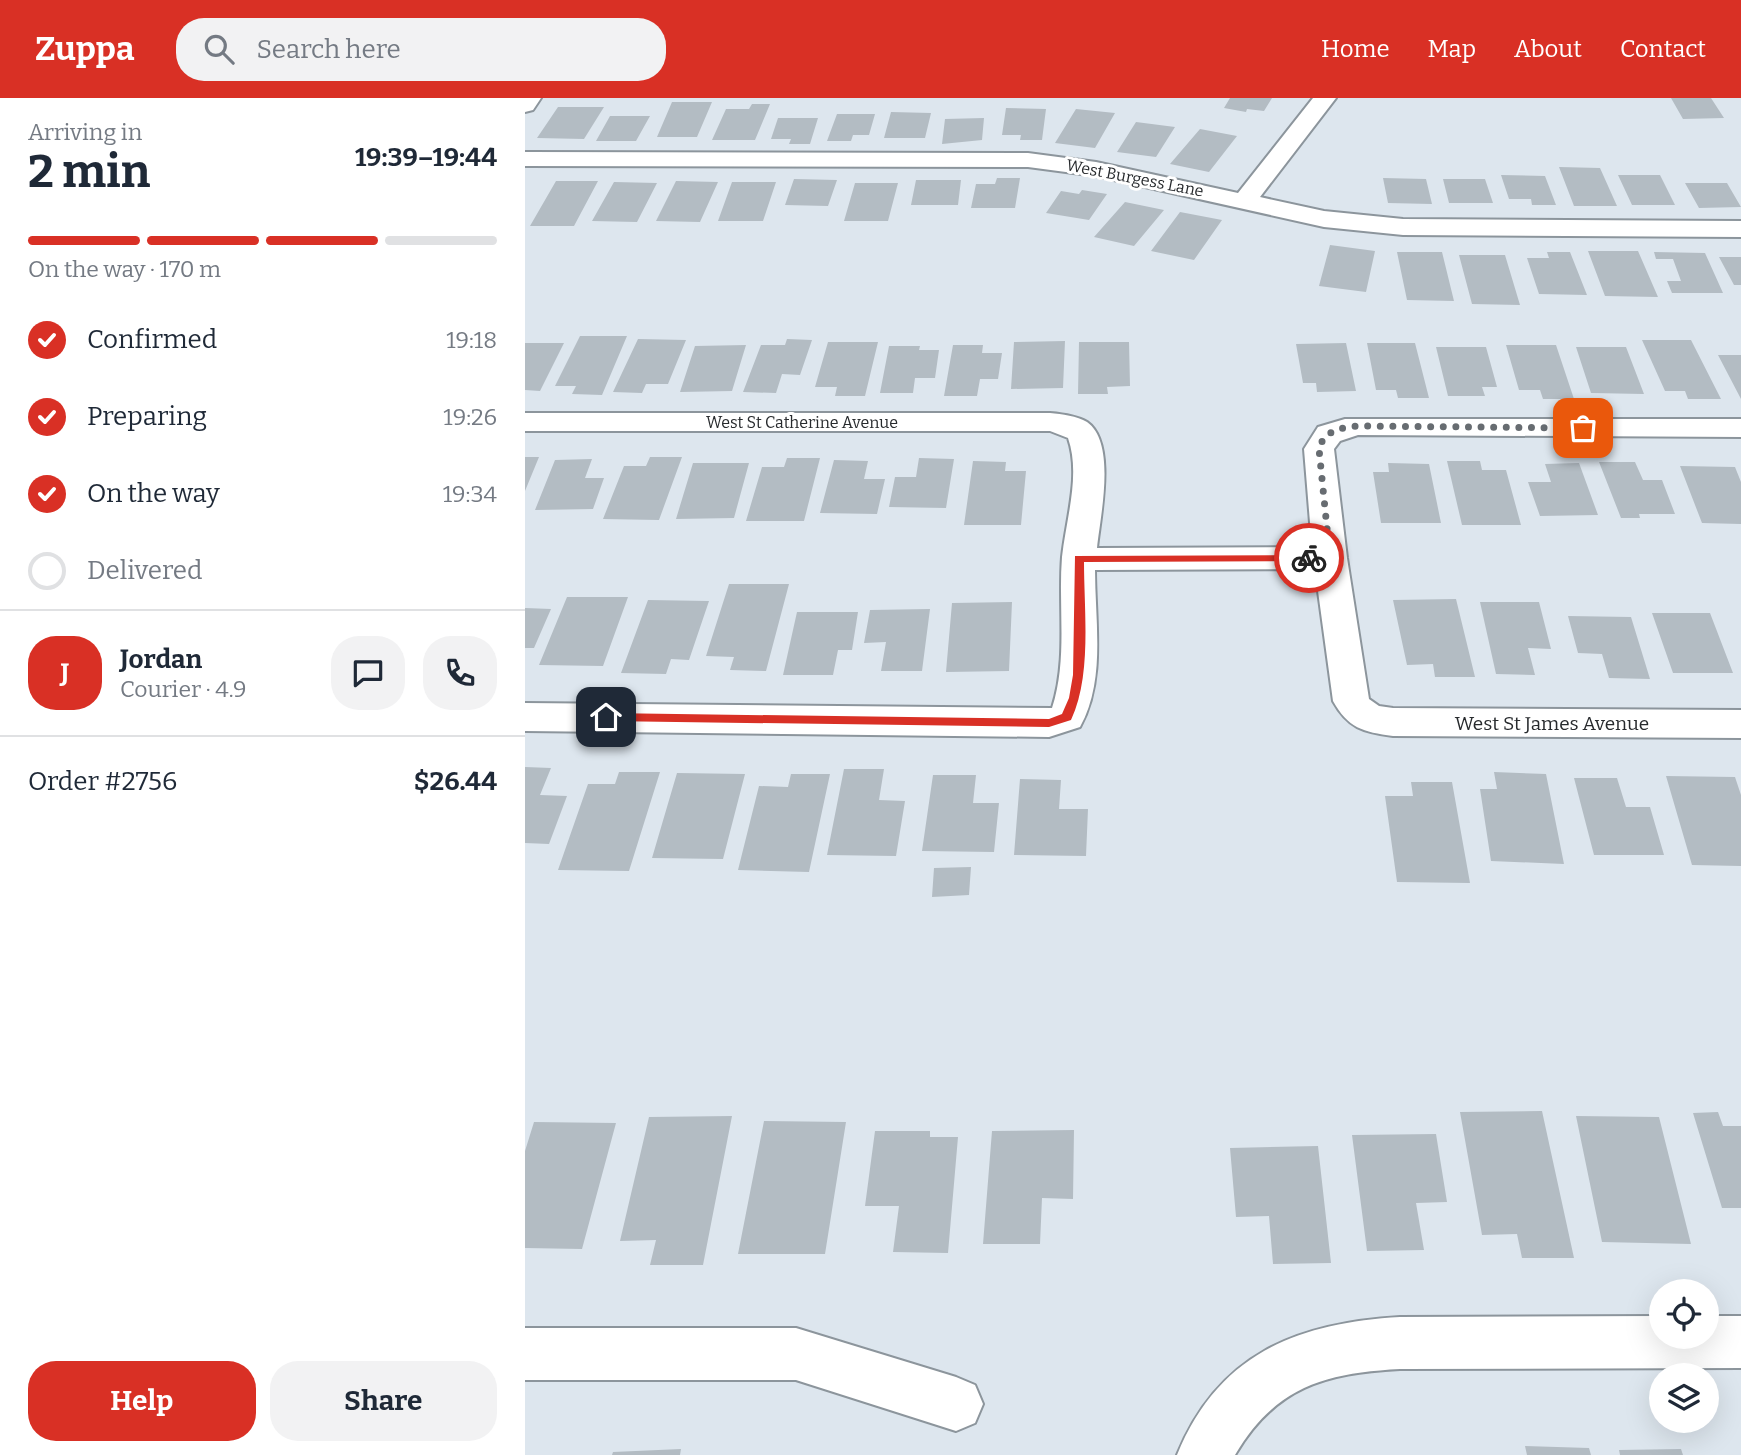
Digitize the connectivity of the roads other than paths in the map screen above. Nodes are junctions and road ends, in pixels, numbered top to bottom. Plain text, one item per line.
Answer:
1 (530, 98) edge
2 (1325, 98) edge
3 (525, 105) edge
4 (525, 159) edge
5 (1244, 201) junction
6 (1741, 229) edge
7 (525, 422) edge
8 (1741, 428) edge
9 (1330, 558) junction
10 (1079, 559) junction
11 (525, 717) edge
12 (1741, 724) edge
13 (1741, 1342) edge
14 (525, 1354) edge
15 (956, 1404) dead end
16 (1204, 1455) edge

1 - 3 street
2 - 5 street
4 - 5 street, West Burgess Lane
5 - 6 street, West Burgess Lane
7 - 10 street, West St Catherine Avenue
8 - 9 street
9 - 10 street
9 - 12 street, West St James Avenue
10 - 11 street
13 - 16 street
14 - 15 street

